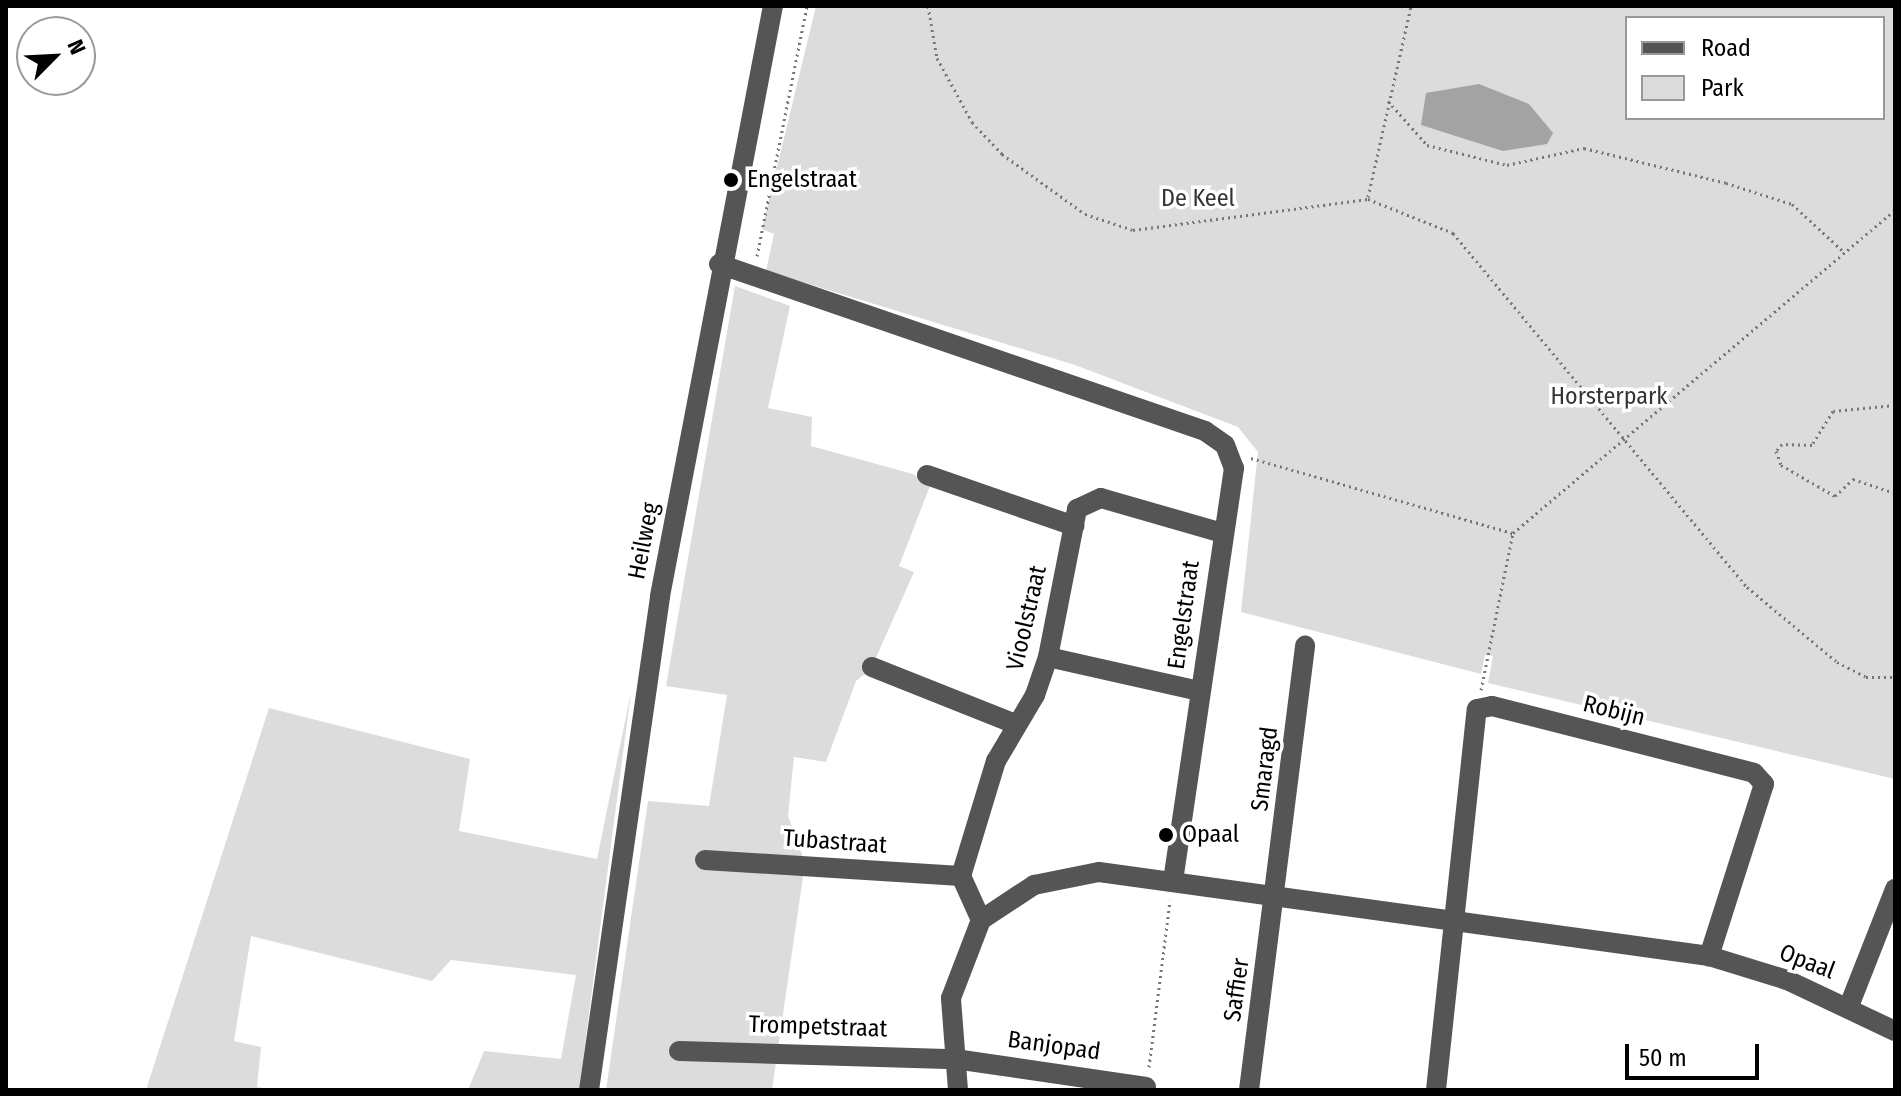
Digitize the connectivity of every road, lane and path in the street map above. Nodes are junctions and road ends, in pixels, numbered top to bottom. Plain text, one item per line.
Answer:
1 (773, 6) edge
2 (807, 6) edge
3 (928, 6) edge
4 (1411, 6) edge
5 (1388, 101) junction
6 (1368, 199) junction
7 (1895, 210) edge
8 (1844, 252) junction
9 (719, 264) junction
10 (753, 276) junction
11 (1895, 324) edge
12 (1895, 333) edge
13 (1895, 405) edge
14 (1624, 438) junction
15 (1232, 458) junction
16 (927, 475) dead end
17 (1895, 493) edge
18 (1074, 526) junction
19 (1214, 532) junction
20 (1513, 533) junction
21 (1305, 646) dead end
22 (1048, 657) junction
23 (872, 667) dead end
24 (1895, 677) edge
25 (1189, 689) junction
26 (1477, 709) junction
27 (1015, 724) junction
28 (705, 860) dead end
29 (961, 876) junction
30 (1173, 880) junction
31 (1895, 889) edge
32 (1276, 897) junction
33 (1450, 919) junction
34 (981, 920) junction
35 (1709, 956) junction
36 (1849, 1006) junction
37 (1895, 1031) edge
38 (679, 1051) dead end
39 (955, 1059) junction
40 (1146, 1087) joint
41 (589, 1090) edge
42 (958, 1090) edge
43 (1249, 1090) edge
44 (1436, 1090) edge

1 - 9 street, Heilweg
2 - 10 path
3 - 6 path
4 - 5 path
5 - 6 path
5 - 8 path
6 - 14 path
7 - 8 path
8 - 14 path
9 - 10 street
9 - 41 street, Heilweg
10 - 15 street
11 - 12 path
13 - 17 path
14 - 20 path
14 - 24 path
15 - 19 street, Engelstraat
15 - 20 path
16 - 18 street
18 - 19 street
18 - 22 street, Vioolstraat
19 - 25 street, Engelstraat
20 - 26 path
21 - 32 street, Smaragd
22 - 25 street
22 - 27 street, Vioolstraat
23 - 27 street
25 - 30 street, Engelstraat
26 - 33 street
26 - 35 street, Robijn
27 - 29 street, Vioolstraat
28 - 29 street, Tubastraat
29 - 34 street
30 - 32 street, Opaal
30 - 34 street, Opaal
30 - 40 path
31 - 36 street
32 - 33 street, Opaal
32 - 43 street, Saffier
33 - 35 street, Opaal
33 - 44 street
34 - 39 street
35 - 36 street, Opaal
36 - 37 street, Opaal
38 - 39 street, Trompetstraat
39 - 40 street, Banjopad
39 - 42 street

